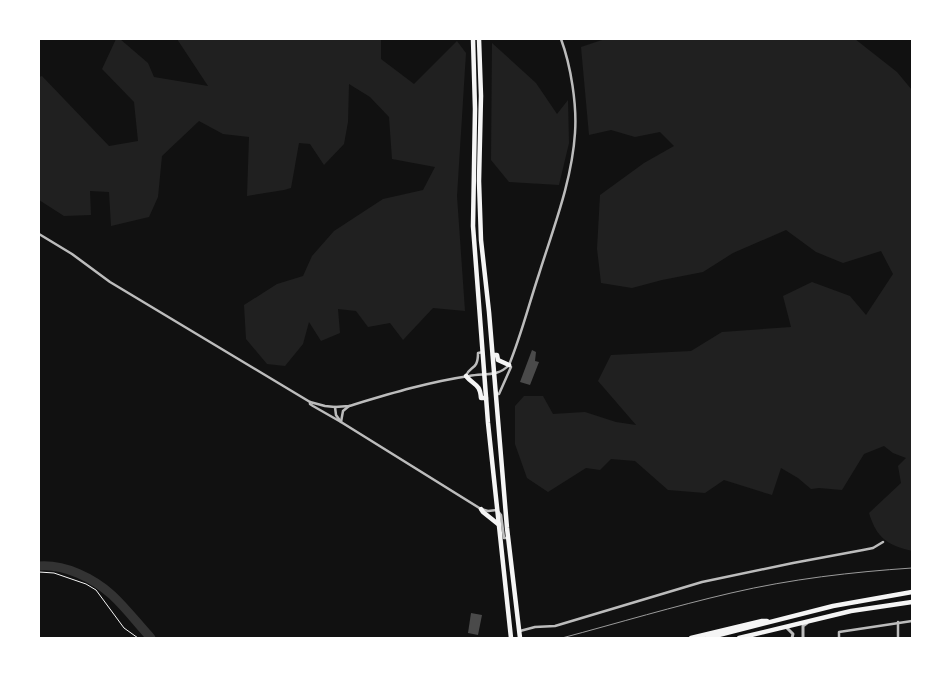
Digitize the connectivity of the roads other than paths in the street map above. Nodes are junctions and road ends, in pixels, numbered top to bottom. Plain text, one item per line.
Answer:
1 (473, 39) edge
2 (479, 39) edge
3 (561, 39) edge
4 (39, 234) edge
5 (483, 352) junction
6 (493, 355) junction
7 (509, 365) junction
8 (484, 373) junction
9 (494, 374) junction
10 (466, 376) junction
11 (496, 394) junction
12 (486, 398) junction
13 (310, 402) junction
14 (349, 406) junction
15 (335, 407) junction
16 (341, 422) junction
17 (481, 509) junction
18 (497, 510) junction
19 (498, 524) junction
20 (508, 538) junction
21 (883, 542) dead end
22 (912, 592) edge
23 (912, 602) edge
24 (912, 621) edge
25 (768, 622) junction
26 (807, 622) junction
27 (898, 622) junction
28 (786, 627) junction
29 (520, 630) junction
30 (511, 638) edge
31 (520, 638) edge
32 (691, 638) edge
33 (707, 638) edge
34 (739, 638) edge
35 (792, 638) edge
36 (803, 638) edge
37 (839, 638) edge
38 (898, 638) edge

1 - 5 main road
2 - 6 main road
3 - 7 street
4 - 13 street
5 - 8 main road
5 - 10 street
6 - 7 main road
6 - 9 main road
7 - 9 street
7 - 11 street
8 - 9 street
8 - 10 street
8 - 12 main road
9 - 11 main road
10 - 12 main road
10 - 14 street
11 - 20 main road
12 - 18 main road
13 - 15 street
13 - 16 street
14 - 15 street
14 - 16 street
15 - 16 street
16 - 17 street
17 - 18 street
17 - 19 main road
18 - 19 main road
18 - 20 street
19 - 30 main road
20 - 29 main road
21 - 29 street
22 - 25 main road
23 - 26 main road
24 - 27 street
25 - 32 main road
25 - 33 main road
26 - 28 main road
26 - 36 street
27 - 37 street
27 - 38 street
28 - 34 main road
28 - 35 street
29 - 31 main road

